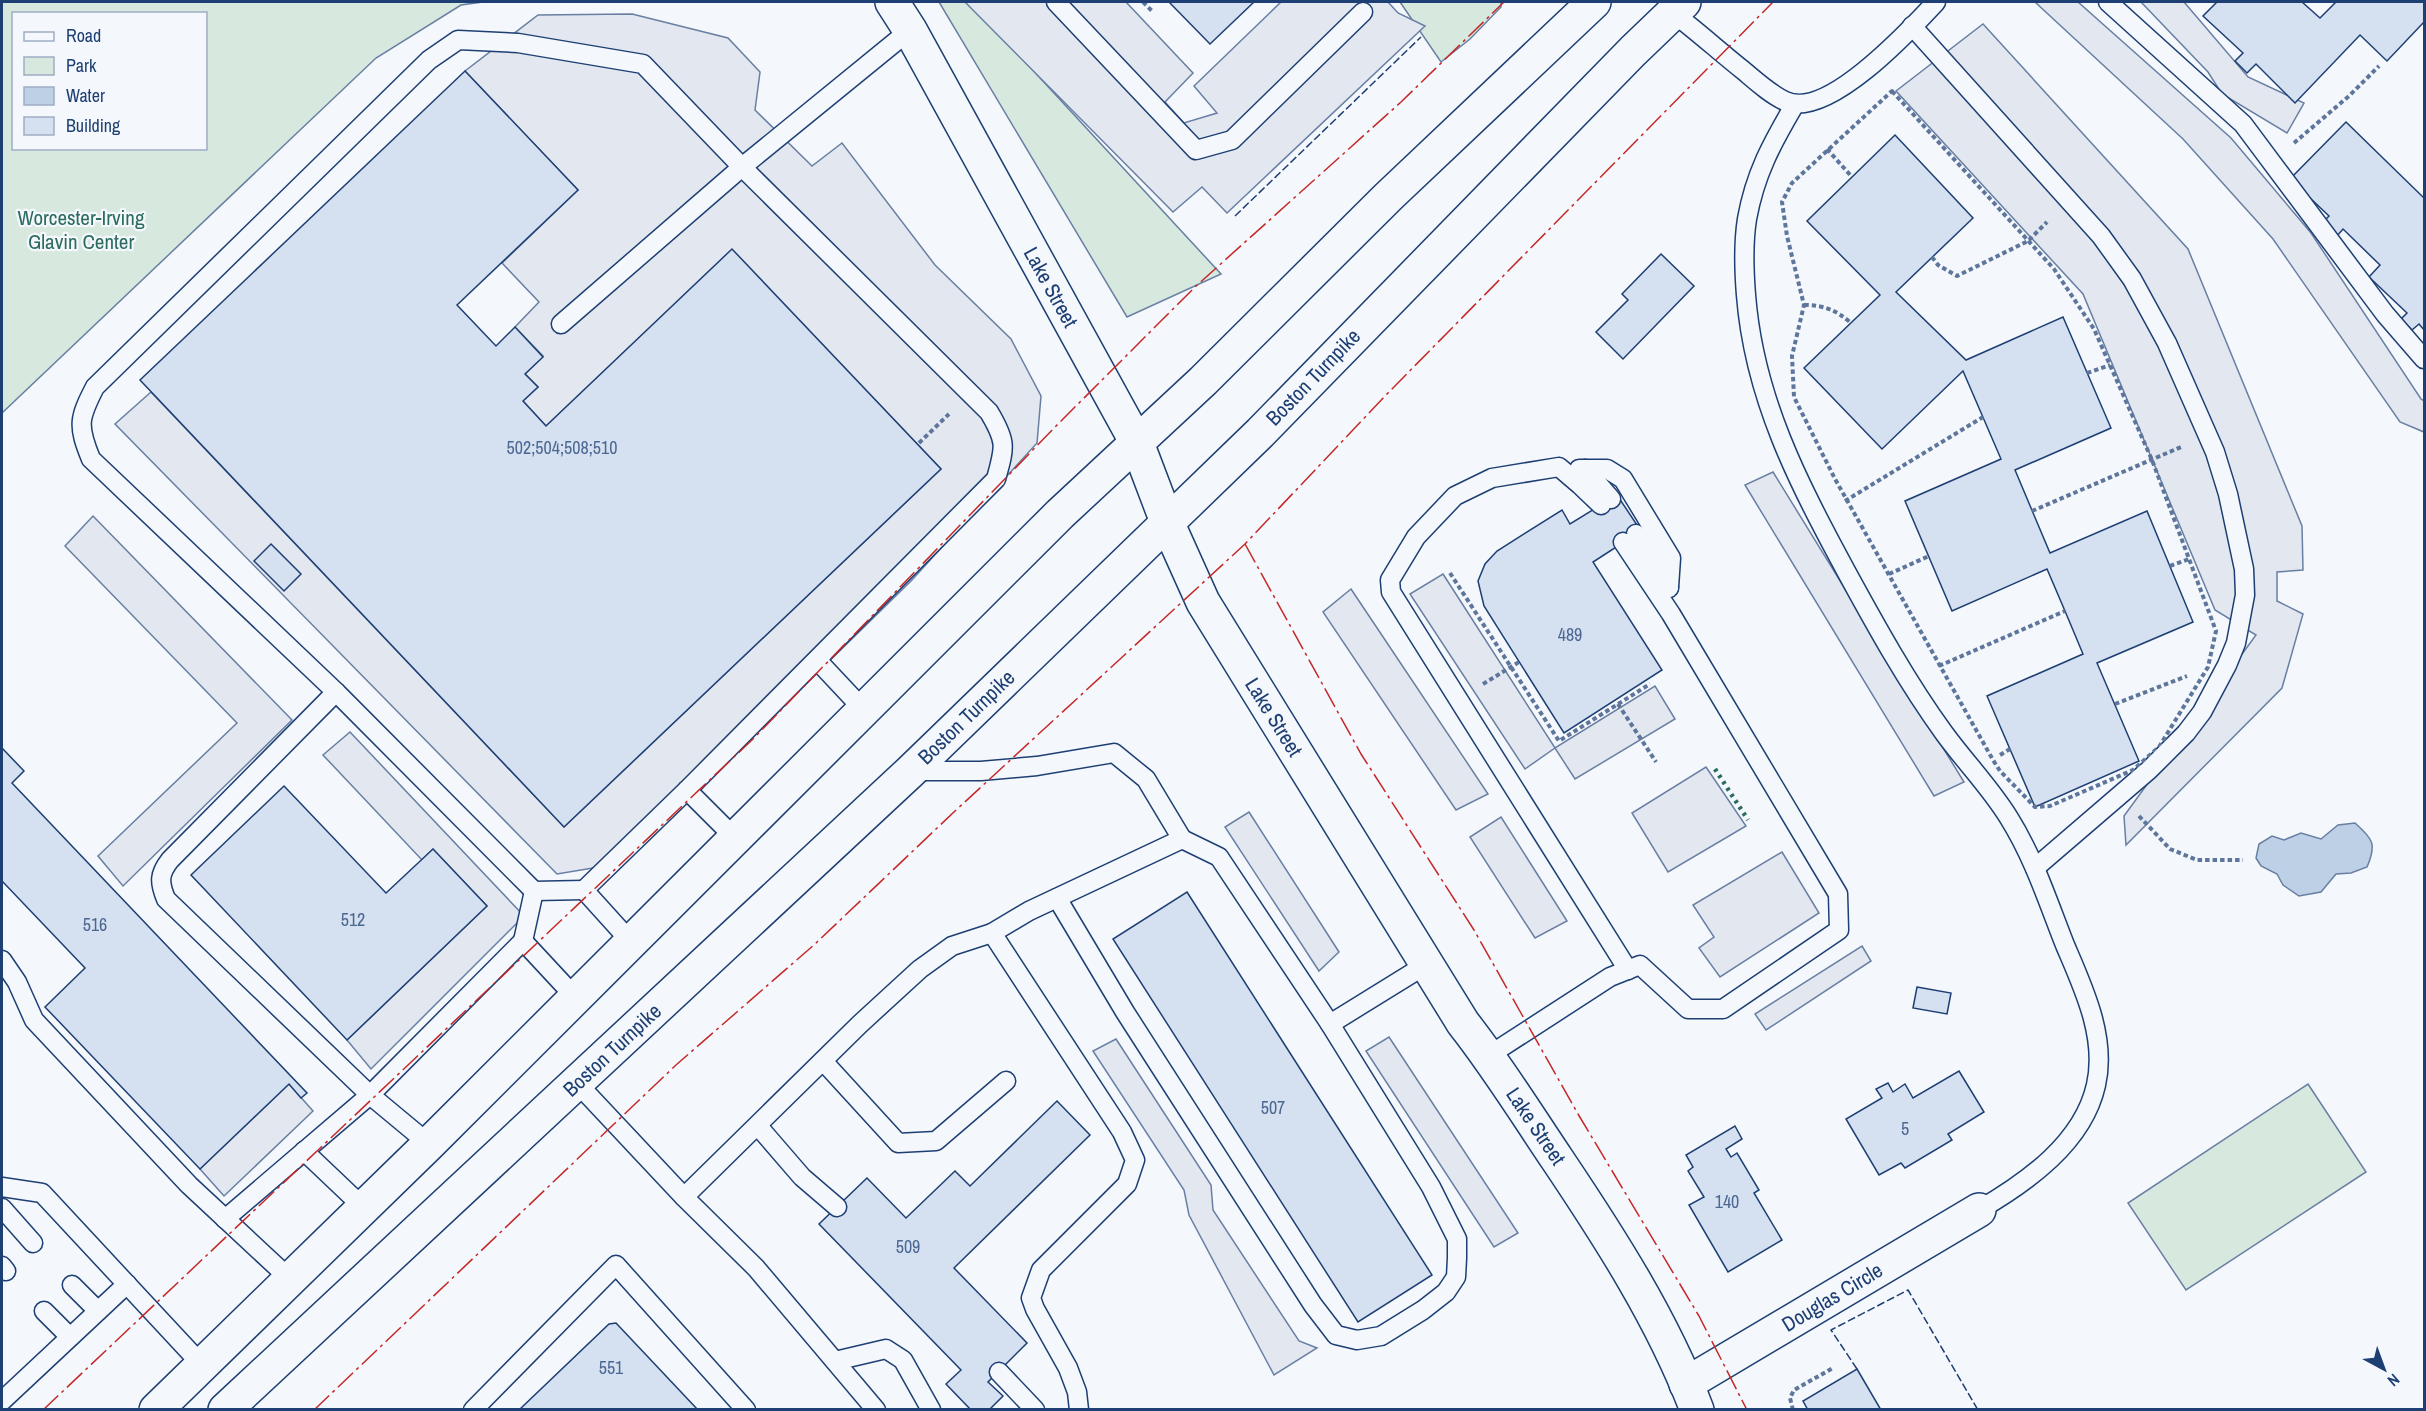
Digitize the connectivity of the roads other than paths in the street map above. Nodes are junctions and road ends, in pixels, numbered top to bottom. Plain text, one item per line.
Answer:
1 (892, 2) edge
2 (1056, 2) edge
3 (1936, 2) edge
4 (2108, 2) edge
5 (1581, 6) edge
6 (1678, 7) edge
7 (1363, 12) dead end
8 (1912, 27) junction
9 (910, 30) junction
10 (1795, 104) junction
11 (742, 167) junction
12 (561, 324) dead end
13 (2424, 359) edge
14 (1137, 443) junction
15 (1559, 467) junction
16 (1585, 469) junction
17 (1167, 522) junction
18 (1669, 586) junction
19 (1671, 614) junction
20 (817, 660) junction
21 (336, 692) junction
22 (863, 709) junction
23 (911, 771) junction
24 (687, 790) junction
25 (736, 839) junction
26 (1182, 839) junction
27 (2035, 868) junction
28 (584, 890) junction
29 (534, 891) junction
30 (1057, 898) junction
31 (992, 933) junction
32 (523, 941) junction
33 (631, 942) junction
34 (2, 960) edge
35 (1427, 964) junction
36 (1628, 970) junction
37 (575, 997) junction
38 (1330, 1024) junction
39 (1488, 1056) junction
40 (823, 1061) junction
41 (1006, 1081) dead end
42 (577, 1083) junction
43 (370, 1095) junction
44 (758, 1126) junction
45 (429, 1144) junction
46 (304, 1151) junction
47 (2, 1188) edge
48 (684, 1197) junction
49 (837, 1207) dead end
50 (2, 1208) edge
51 (364, 1208) junction
52 (1979, 1210) joint
53 (225, 1219) junction
54 (33, 1243) dead end
55 (291, 1280) junction
56 (72, 1284) dead end
57 (127, 1284) junction
58 (44, 1311) dead end
59 (98, 1311) junction
60 (70, 1337) junction
61 (835, 1361) junction
62 (202, 1365) junction
63 (999, 1372) dead end
64 (2, 1401) edge
65 (1694, 1402) edge
66 (156, 1410) edge
67 (225, 1410) edge
68 (472, 1410) edge
69 (746, 1410) edge
70 (876, 1410) edge
71 (931, 1410) edge
72 (1035, 1410) edge
73 (1079, 1410) edge

1 - 9 main road, Lake Street
2 - 7 lane
3 - 8 lane
4 - 13 lane
5 - 14 main road
6 - 10 lane
6 - 17 main road, Boston Turnpike
8 - 10 lane
8 - 27 lane
9 - 11 lane
9 - 14 main road, Lake Street
10 - 27 lane
11 - 12 lane
11 - 20 lane
11 - 21 lane
14 - 17 main road, Lake Street
14 - 22 main road
15 - 16 lane
15 - 16 lane
15 - 36 lane
16 - 18 lane
17 - 23 main road, Boston Turnpike
17 - 35 main road, Lake Street
18 - 19 lane
18 - 19 lane
19 - 36 lane
20 - 22 lane
20 - 24 lane
21 - 29 lane
21 - 43 lane
22 - 25 main road
23 - 26 lane
23 - 42 main road, Boston Turnpike
24 - 25 lane
24 - 28 lane
25 - 33 main road
26 - 30 lane
26 - 38 lane
27 - 52 lane
28 - 29 lane
28 - 33 lane
29 - 32 lane
30 - 31 lane
30 - 38 lane
31 - 40 lane
31 - 73 lane
32 - 37 lane
32 - 43 lane
33 - 37 main road
34 - 53 lane
35 - 38 lane
35 - 39 main road, Lake Street
36 - 39 lane
37 - 45 main road
39 - 65 main road, Lake Street
40 - 41 lane
40 - 44 lane
42 - 48 lane
42 - 67 main road, Boston Turnpike
43 - 45 lane
43 - 46 lane
44 - 48 lane
44 - 49 lane
45 - 51 main road
46 - 51 lane
46 - 53 lane
47 - 57 lane
48 - 61 lane
50 - 54 lane
51 - 55 main road
52 - 65 main road, Douglas Circle
53 - 55 lane
55 - 62 main road
56 - 59 lane
57 - 59 lane
57 - 62 lane
58 - 60 lane
59 - 60 lane
60 - 64 lane
61 - 70 lane
61 - 71 lane
62 - 66 main road
63 - 72 lane
68 - 69 lane

